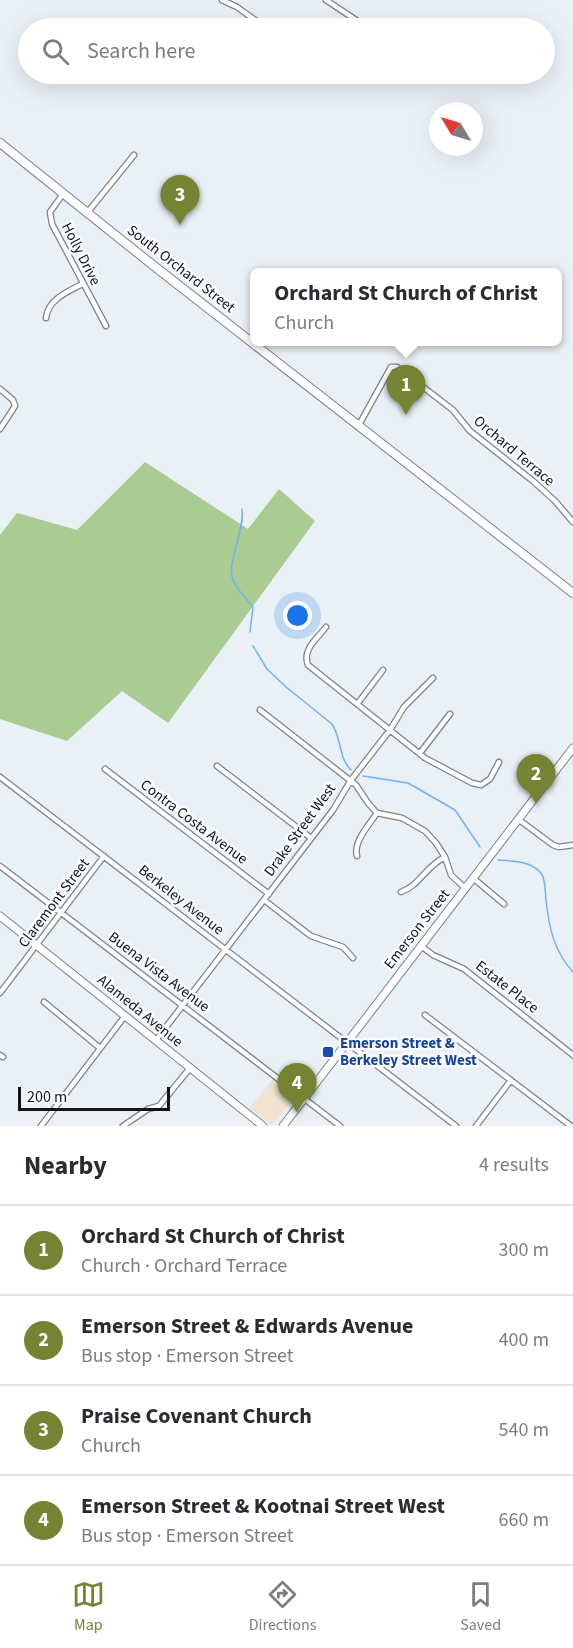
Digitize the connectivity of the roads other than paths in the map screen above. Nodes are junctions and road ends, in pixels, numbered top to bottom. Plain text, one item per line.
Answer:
1 (222, 0) edge
2 (326, 0) edge
3 (252, 18) edge
4 (353, 18) edge
5 (0, 144) edge
6 (134, 155) dead end
7 (63, 194) junction
8 (87, 213) junction
9 (82, 284) junction
10 (46, 318) dead end
11 (106, 326) dead end
12 (250, 341) edge
13 (257, 346) edge
14 (0, 389) edge
15 (358, 425) junction
16 (0, 429) edge
17 (573, 522) edge
18 (572, 589) edge
19 (326, 627) dead end
20 (383, 670) dead end
21 (433, 678) dead end
22 (358, 703) junction
23 (260, 710) dead end
24 (450, 714) dead end
25 (390, 730) junction
26 (573, 748) edge
27 (420, 753) junction
28 (499, 762) dead end
29 (217, 766) dead end
30 (105, 769) dead end
31 (0, 777) edge
32 (351, 780) junction
33 (377, 813) junction
34 (518, 819) junction
35 (311, 838) junction
36 (573, 845) edge
37 (104, 856) junction
38 (357, 856) dead end
39 (445, 857) junction
40 (0, 866) edge
41 (473, 878) junction
42 (465, 888) junction
43 (400, 892) dead end
44 (269, 894) junction
45 (264, 900) junction
46 (504, 904) dead end
47 (61, 913) junction
48 (0, 916) edge
49 (37, 945) junction
50 (420, 946) junction
51 (226, 950) junction
52 (353, 958) dead end
53 (0, 993) edge
54 (44, 1002) dead end
55 (182, 1005) junction
56 (425, 1015) dead end
57 (125, 1016) junction
58 (156, 1040) junction
59 (346, 1043) junction
60 (100, 1048) junction
61 (573, 1055) edge
62 (190, 1068) junction
63 (511, 1080) junction
64 (304, 1098) junction
65 (41, 1126) edge
66 (123, 1126) edge
67 (263, 1126) edge
68 (283, 1126) edge
69 (340, 1126) edge
70 (456, 1126) edge
71 (476, 1126) edge
72 (571, 1126) edge

1 - 3 street
2 - 4 street
5 - 7 main road, South Orchard Street
6 - 8 street
7 - 8 main road, South Orchard Street
7 - 9 street, Holly Drive
8 - 12 main road, South Orchard Street
9 - 10 street
9 - 11 street, Holly Drive
13 - 15 main road, South Orchard Street
14 - 16 street
15 - 17 street, Orchard Terrace
15 - 18 main road, South Orchard Street
19 - 22 street
20 - 22 street
21 - 25 street, Drake Street West
22 - 25 street
23 - 32 street
24 - 27 street
25 - 27 street
25 - 32 street, Drake Street West
26 - 34 main road, Emerson Street
27 - 28 street
29 - 35 street
30 - 44 street, Contra Costa Avenue
31 - 37 street, Berkeley Avenue
32 - 33 street
32 - 35 street, Drake Street West
33 - 38 street
33 - 39 street
34 - 36 street
34 - 41 main road, Emerson Street
35 - 44 street, Drake Street West
37 - 47 street, Claremont Street
37 - 51 street, Berkeley Avenue
39 - 42 street
39 - 43 street
40 - 47 street, Buena Vista Avenue
41 - 42 main road, Emerson Street
41 - 46 street
42 - 50 main road, Emerson Street
44 - 45 street, Drake Street West
45 - 51 street
45 - 52 street
47 - 49 street, Claremont Street
47 - 55 street, Buena Vista Avenue
48 - 49 main road, Alameda Avenue
49 - 53 street, Claremont Street
49 - 57 main road, Alameda Avenue
50 - 59 main road, Emerson Street
50 - 61 street, Estate Place
51 - 55 street
51 - 59 street, Berkeley Avenue
54 - 60 street
55 - 58 street
55 - 64 street, Buena Vista Avenue
56 - 63 street
57 - 58 main road, Alameda Avenue
57 - 60 street
58 - 62 main road, Alameda Avenue
59 - 64 main road, Emerson Street
59 - 70 street, Berkeley Avenue
60 - 65 street
62 - 66 street
62 - 67 main road, Alameda Avenue
63 - 71 street
63 - 72 street
64 - 68 main road, Emerson Street
64 - 69 street, Buena Vista Avenue

